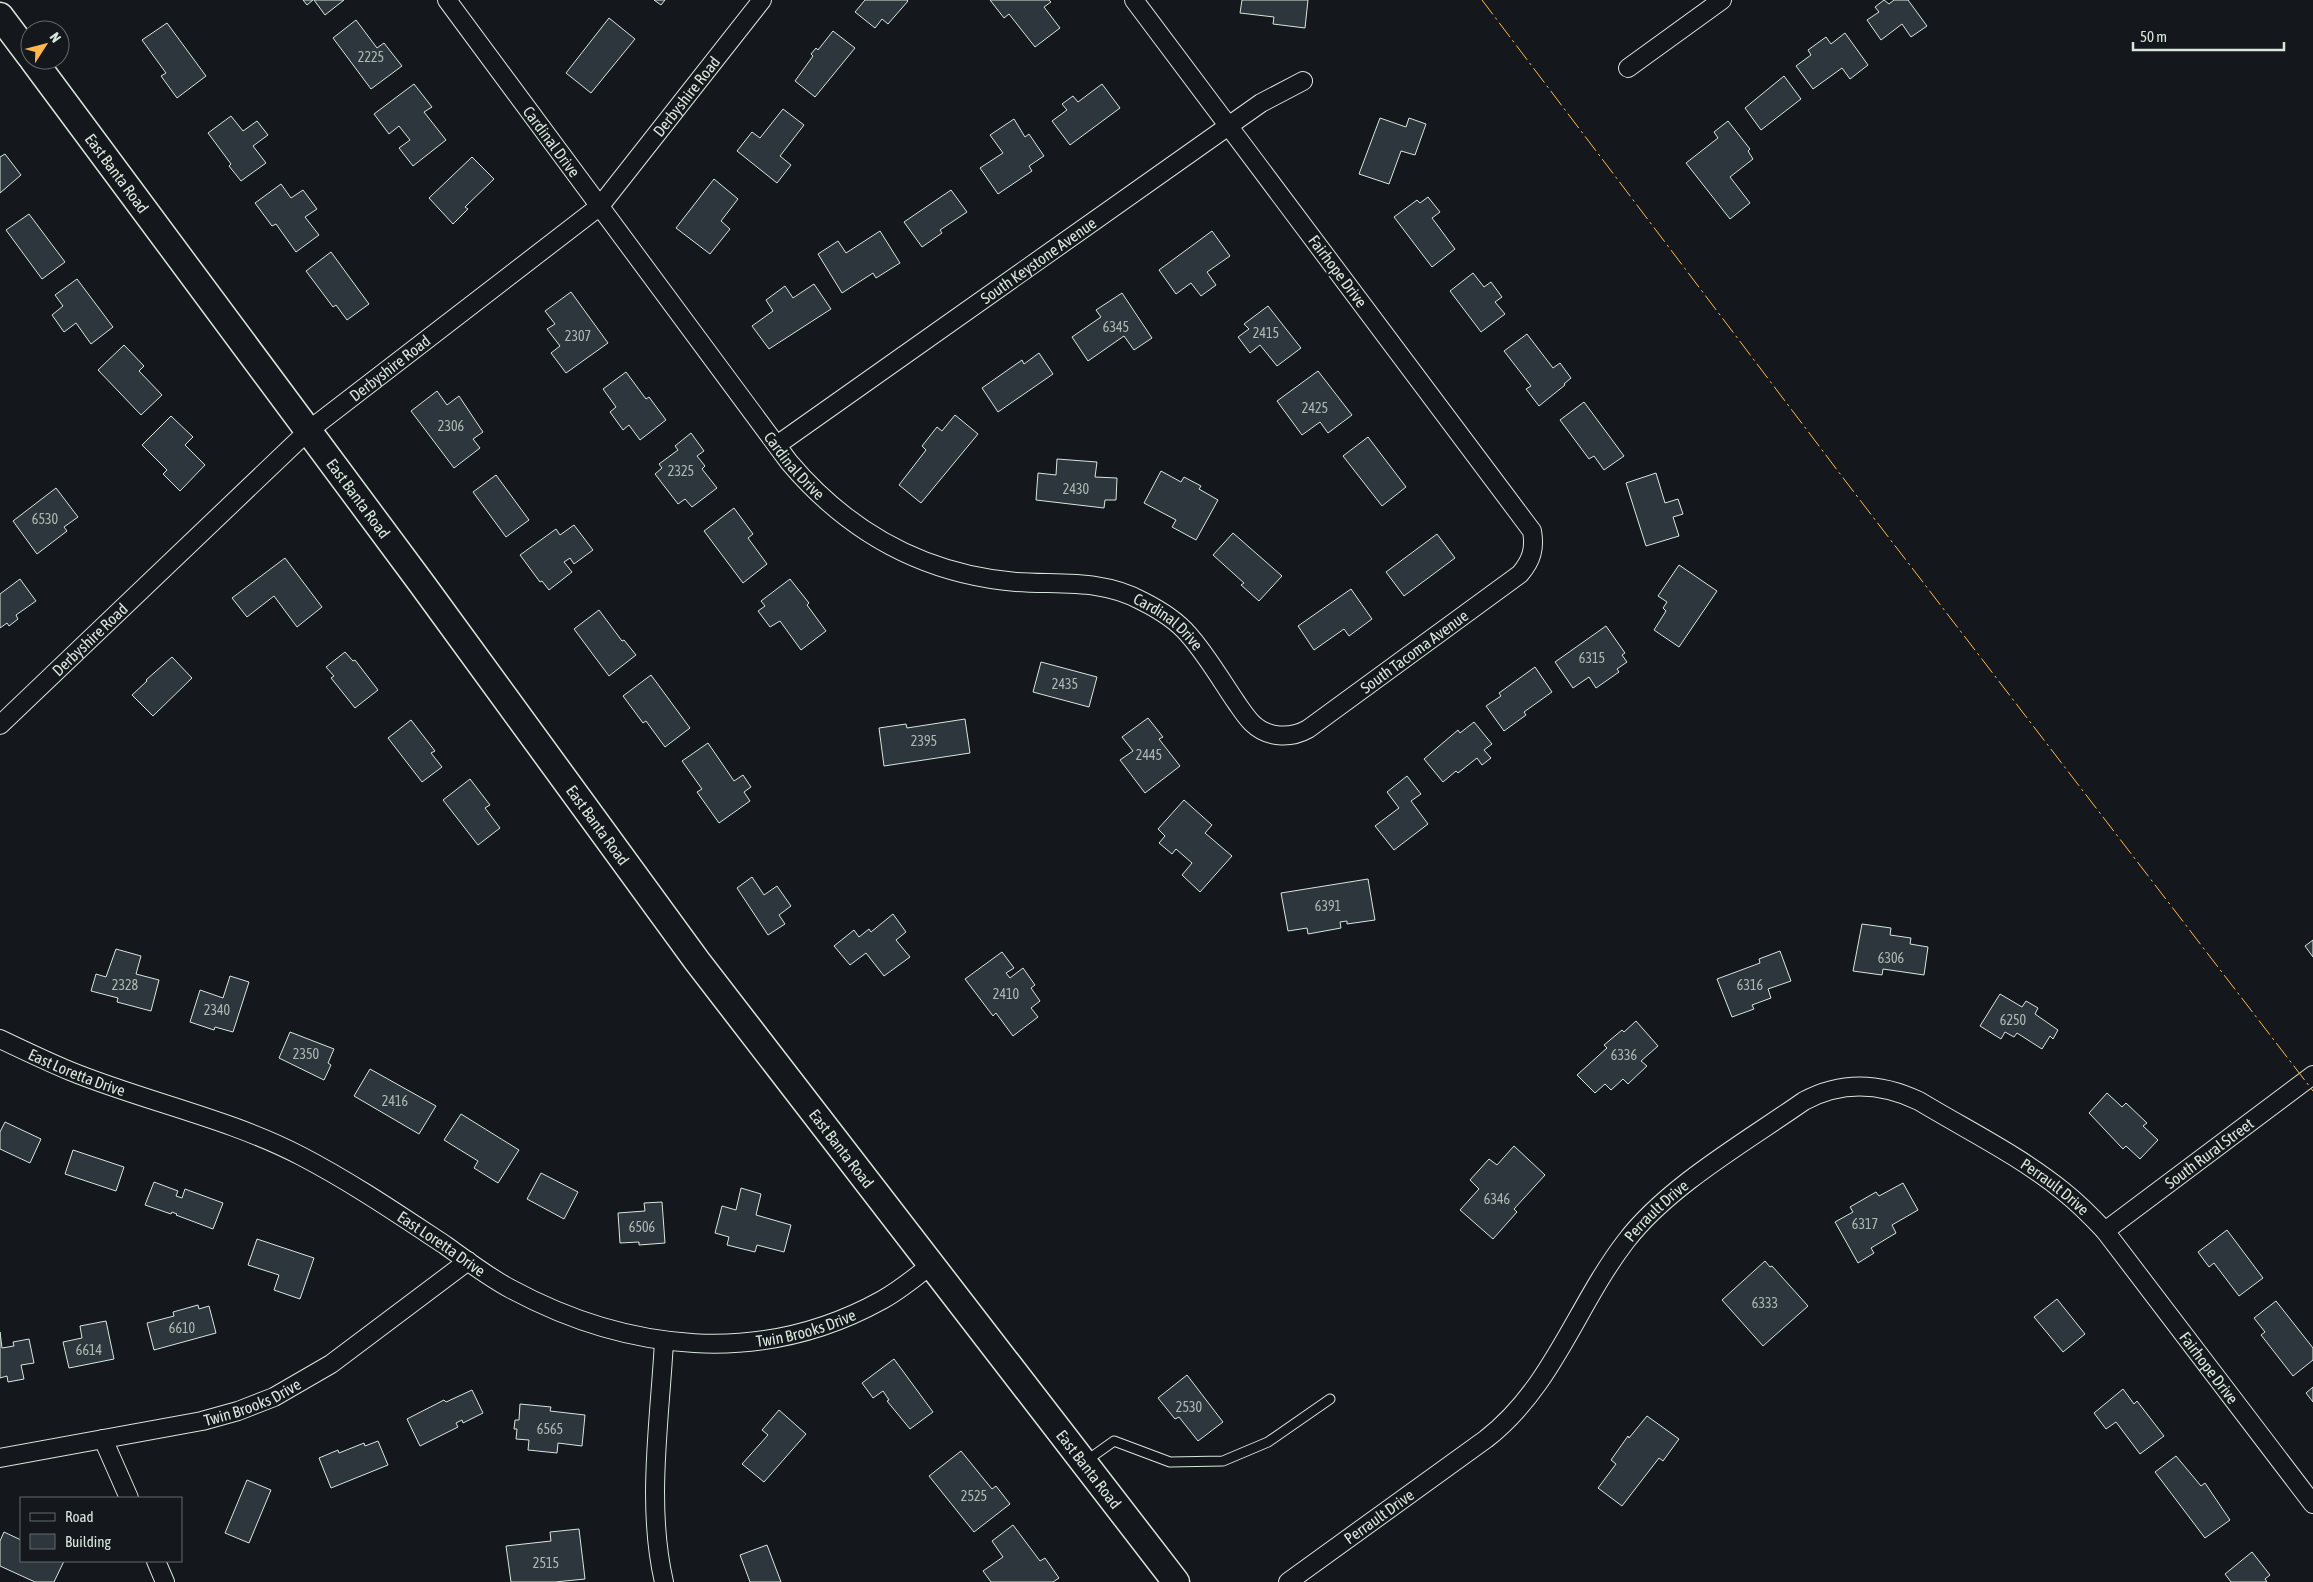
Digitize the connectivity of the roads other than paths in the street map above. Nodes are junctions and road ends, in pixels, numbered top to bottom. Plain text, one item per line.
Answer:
1 (447, 0) edge
2 (762, 0) edge
3 (1134, 0) edge
4 (1722, 0) edge
5 (0, 16) edge
6 (20, 43) edge
7 (1628, 68) dead end
8 (40, 70) edge
9 (1303, 81) dead end
10 (1230, 126) junction
11 (600, 206) junction
12 (308, 431) junction
13 (777, 445) junction
14 (1533, 545) joint
15 (0, 725) edge
16 (1277, 735) joint
17 (0, 1039) edge
18 (2313, 1075) edge
19 (2105, 1231) junction
20 (468, 1261) junction
21 (932, 1264) junction
22 (664, 1341) junction
23 (1330, 1399) dead end
24 (103, 1439) junction
25 (0, 1458) edge
26 (1084, 1463) junction
27 (129, 1497) edge
28 (2313, 1504) edge
29 (156, 1562) edge
30 (165, 1582) edge
31 (664, 1582) edge
32 (1176, 1582) edge
33 (1288, 1582) edge

1 - 11 street, Cardinal Drive
2 - 11 street, Derbyshire Road
3 - 10 street, Fairhope Drive
4 - 7 street
5 - 6 street
8 - 12 street, East Banta Road
9 - 10 street, South Keystone Avenue
10 - 13 street, South Keystone Avenue
10 - 14 street, Fairhope Drive
11 - 12 street, Derbyshire Road
11 - 13 street, Cardinal Drive
12 - 15 street, Derbyshire Road
12 - 21 street, East Banta Road
13 - 16 street, Cardinal Drive
14 - 16 street, South Tacoma Avenue
17 - 20 street, East Loretta Drive
18 - 19 street, South Rural Street
19 - 28 street, Fairhope Drive
19 - 33 street, Perrault Drive
20 - 22 street, East Loretta Drive
20 - 24 street, Twin Brooks Drive
21 - 22 street, Twin Brooks Drive
21 - 26 street, East Banta Road
22 - 31 street
23 - 26 lane
24 - 25 street, Twin Brooks Drive
24 - 27 street
26 - 32 street, East Banta Road
29 - 30 street

